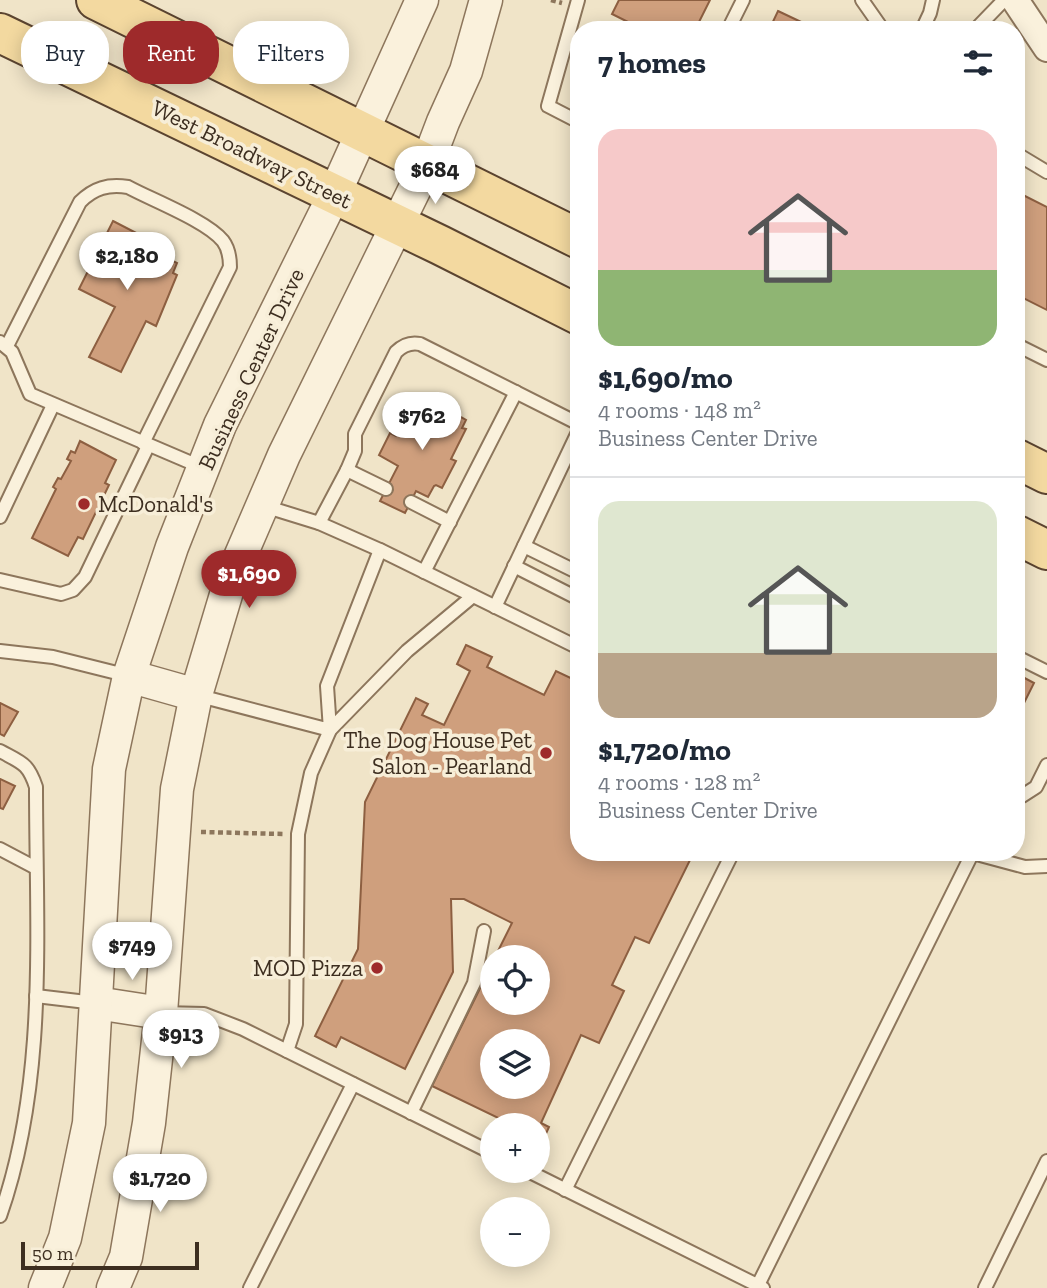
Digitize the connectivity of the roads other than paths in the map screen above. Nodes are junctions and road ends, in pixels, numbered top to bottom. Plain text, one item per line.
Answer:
1 (96, 0) edge
2 (422, 0) edge
3 (486, 0) edge
4 (578, 0) edge
5 (743, 0) edge
6 (862, 0) edge
7 (933, 0) edge
8 (1004, 0) edge
9 (1015, 0) edge
10 (576, 21) edge
11 (732, 21) edge
12 (877, 21) edge
13 (926, 21) edge
14 (984, 21) edge
15 (0, 33) edge
16 (1047, 48) edge
17 (570, 52) edge
18 (570, 117) edge
19 (363, 133) junction
20 (1025, 159) edge
21 (427, 164) junction
22 (1047, 172) edge
23 (334, 195) junction
24 (397, 224) junction
25 (570, 235) edge
26 (570, 310) edge
27 (4, 344) edge
28 (1025, 349) edge
29 (1047, 360) edge
30 (516, 392) junction
31 (54, 405) junction
32 (570, 419) edge
33 (146, 444) junction
34 (570, 449) edge
35 (1025, 463) edge
36 (203, 468) junction
37 (347, 470) junction
38 (1047, 474) edge
39 (386, 489) dead end
40 (411, 502) dead end
41 (262, 506) junction
42 (0, 517) edge
43 (450, 522) junction
44 (319, 523) junction
45 (1025, 539) edge
46 (524, 546) junction
47 (380, 550) junction
48 (1047, 550) edge
49 (514, 566) junction
50 (570, 569) edge
51 (424, 572) junction
52 (0, 580) edge
53 (570, 594) edge
54 (472, 596) junction
55 (495, 607) junction
56 (570, 644) edge
57 (0, 651) edge
58 (1025, 661) edge
59 (1047, 672) edge
60 (129, 676) junction
61 (195, 695) junction
62 (330, 730) junction
63 (0, 751) edge
64 (1047, 765) edge
65 (1025, 794) edge
66 (0, 849) edge
67 (729, 861) edge
68 (967, 861) edge
69 (1002, 861) edge
70 (1047, 866) edge
71 (36, 868) junction
72 (484, 931) dead end
73 (36, 996) junction
74 (96, 1003) junction
75 (161, 1013) junction
76 (288, 1051) junction
77 (353, 1084) junction
78 (411, 1113) junction
79 (480, 1147) edge
80 (1047, 1161) edge
81 (550, 1182) edge
82 (565, 1190) junction
83 (0, 1216) edge
84 (760, 1287) edge
85 (45, 1288) edge
86 (113, 1288) edge
87 (250, 1288) edge
88 (985, 1288) edge

1 - 19 main road
2 - 19 street, Business Center Drive
3 - 21 street
4 - 10 lane
5 - 11 lane
6 - 12 lane
7 - 13 lane
8 - 14 lane
9 - 16 street
15 - 23 main road, West Broadway Street
17 - 18 lane
19 - 21 main road
19 - 23 street, Business Center Drive
20 - 22 lane
21 - 24 street
21 - 25 main road
23 - 24 main road, West Broadway Street
23 - 36 street, Business Center Drive
24 - 26 main road, West Broadway Street
24 - 41 street
27 - 31 lane
27 - 33 lane
28 - 29 lane
30 - 32 lane
30 - 37 lane
30 - 43 lane
31 - 33 lane
31 - 42 lane
33 - 36 lane
33 - 52 lane
34 - 46 lane
35 - 38 main road
36 - 60 street, Business Center Drive
37 - 39 lane
37 - 44 lane
40 - 43 lane
41 - 44 lane
41 - 61 street
43 - 51 lane
44 - 47 lane
45 - 48 main road
46 - 49 lane
46 - 50 lane
47 - 51 lane
47 - 62 lane
49 - 53 lane
49 - 55 lane
51 - 54 lane
54 - 55 lane
54 - 62 lane
55 - 56 lane
57 - 60 lane
58 - 59 lane
60 - 61 street
60 - 74 street, Business Center Drive
61 - 62 lane
61 - 75 street
62 - 76 lane
63 - 71 lane
64 - 65 lane
66 - 71 lane
67 - 82 lane
68 - 84 lane
69 - 70 lane
71 - 73 lane
72 - 78 lane
73 - 74 lane
73 - 83 lane
74 - 75 street
74 - 85 street, Business Center Drive
75 - 76 lane
75 - 86 street
76 - 77 lane
77 - 78 lane
77 - 87 lane
78 - 79 lane
80 - 88 lane
81 - 82 lane
82 - 84 lane

